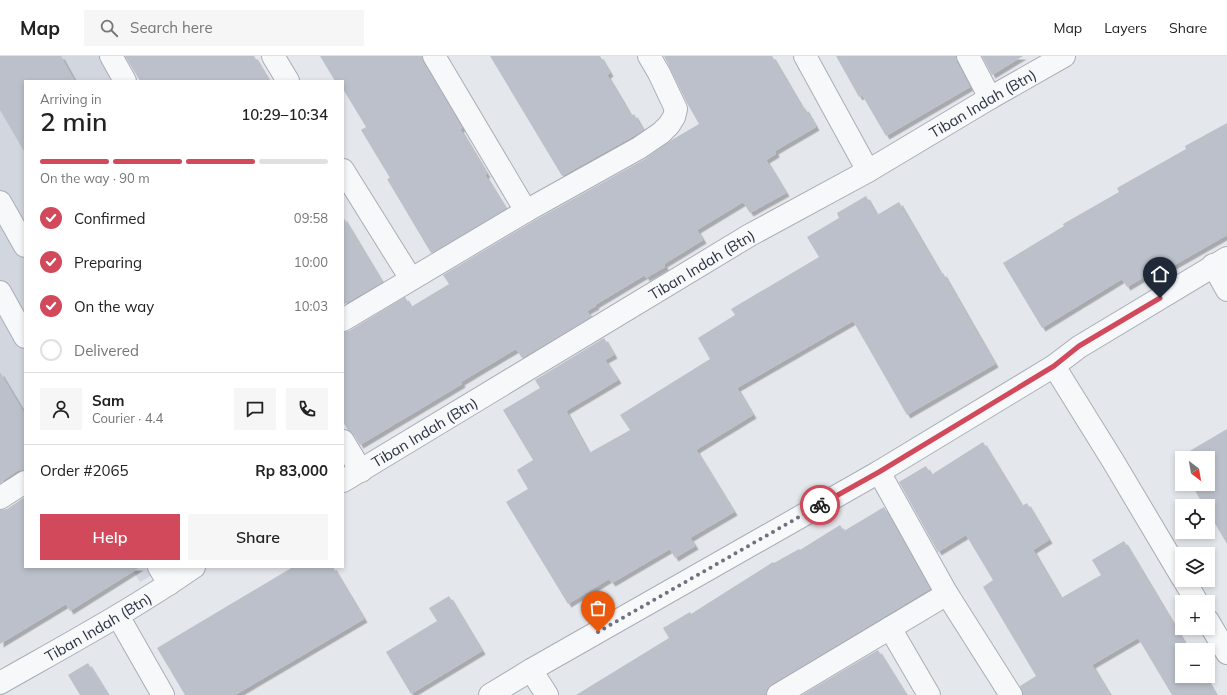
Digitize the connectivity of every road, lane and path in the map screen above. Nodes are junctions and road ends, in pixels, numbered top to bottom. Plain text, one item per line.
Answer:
1 (111, 56) edge
2 (272, 56) edge
3 (434, 56) edge
4 (649, 56) edge
5 (806, 56) edge
6 (968, 56) edge
7 (1064, 56) edge
8 (125, 80) edge
9 (287, 80) edge
10 (990, 98) junction
11 (868, 171) junction
12 (344, 172) edge
13 (0, 202) edge
14 (526, 212) junction
15 (24, 244) edge
16 (1220, 261) edge
17 (411, 279) junction
18 (1227, 290) edge
19 (0, 292) edge
20 (344, 319) edge
21 (24, 335) edge
22 (1054, 366) junction
23 (344, 445) edge
24 (879, 472) junction
25 (352, 476) edge
26 (24, 483) edge
27 (0, 498) edge
28 (1175, 565) edge
29 (191, 568) edge
30 (164, 576) edge
31 (947, 594) junction
32 (118, 616) junction
33 (890, 628) junction
34 (1215, 633) edge
35 (1227, 653) edge
36 (531, 670) junction
37 (0, 684) edge
38 (163, 695) edge
39 (490, 695) edge
40 (547, 695) edge
41 (778, 695) edge
42 (929, 695) edge
43 (1011, 695) edge

1 - 8 street
2 - 9 street
3 - 14 street
4 - 14 street
5 - 11 street
6 - 10 street
7 - 10 street, Tiban Indah (Btn)
10 - 11 street, Tiban Indah (Btn)
11 - 25 street, Tiban Indah (Btn)
12 - 17 street
13 - 15 street
14 - 17 street
16 - 18 street
16 - 22 street
17 - 20 street
19 - 21 street
22 - 24 street
22 - 28 street
23 - 25 street
24 - 31 street
24 - 36 street
26 - 27 street
29 - 30 street, Tiban Indah (Btn)
30 - 32 street, Tiban Indah (Btn)
31 - 33 street
31 - 43 street
32 - 37 street, Tiban Indah (Btn)
32 - 38 street
33 - 41 street
33 - 42 street
34 - 35 street
36 - 39 street
36 - 40 street

